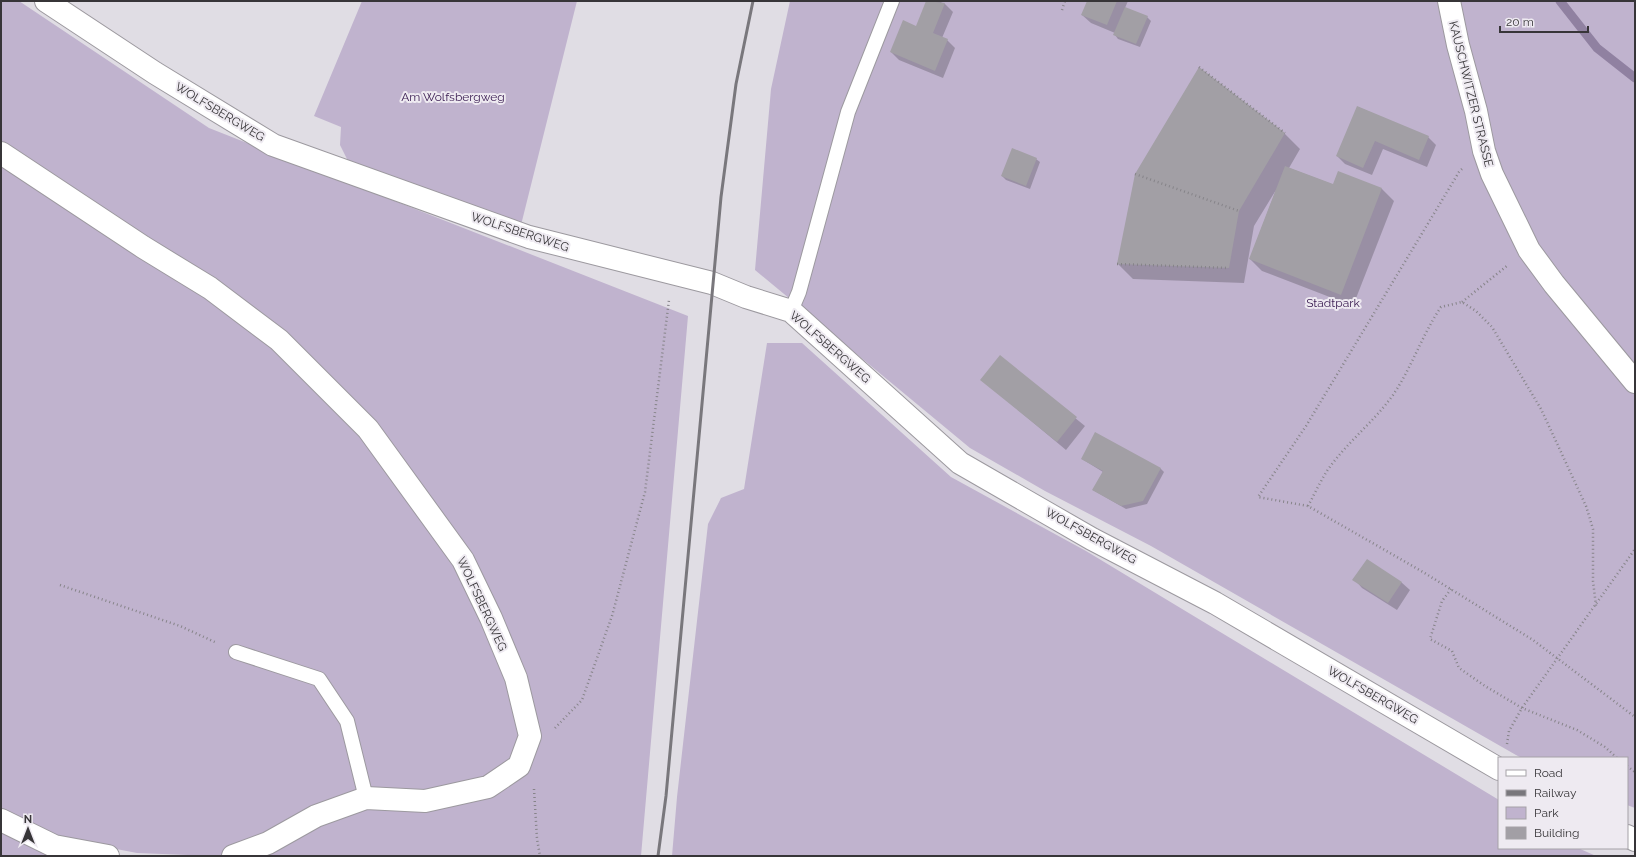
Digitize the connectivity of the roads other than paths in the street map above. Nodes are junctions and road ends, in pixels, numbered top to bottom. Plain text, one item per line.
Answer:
1 (46, 1) edge
2 (892, 1) edge
3 (1448, 1) edge
4 (1, 153) edge
5 (791, 311) junction
6 (1635, 382) edge
7 (236, 652) road end
8 (1498, 758) edge
9 (366, 798) junction
10 (1, 820) edge
11 (108, 856) edge
12 (233, 856) edge

1 - 5 street, WOLFSBERGWEG
2 - 5 lane
3 - 6 street, KAUSCHWITZER STRASSE
4 - 9 street, WOLFSBERGWEG
5 - 8 street, WOLFSBERGWEG
7 - 9 lane
9 - 12 street
10 - 11 street

